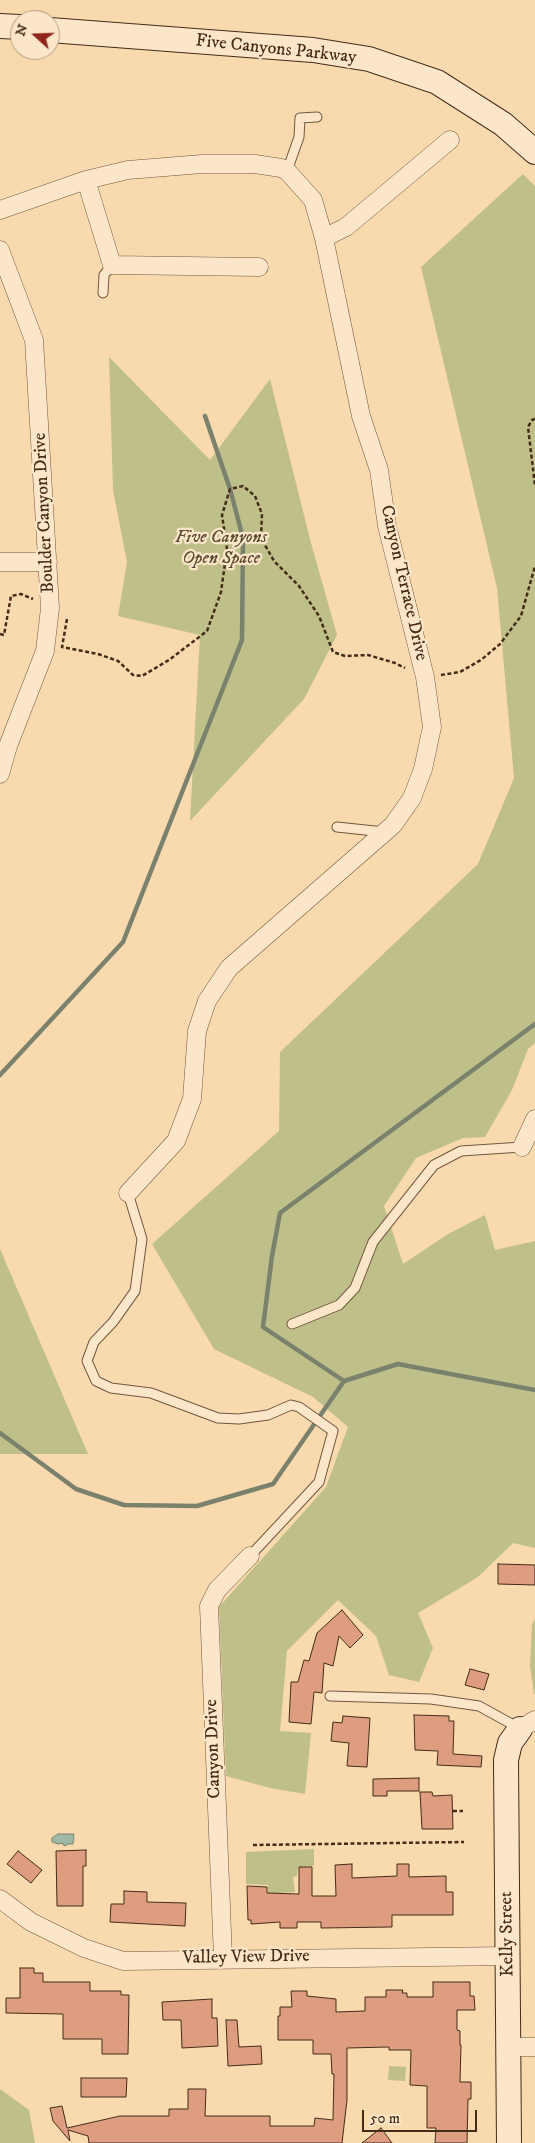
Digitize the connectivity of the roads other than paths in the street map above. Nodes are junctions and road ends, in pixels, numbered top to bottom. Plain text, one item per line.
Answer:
1 (60, 31) edge
2 (317, 116) dead end
3 (450, 140) dead end
4 (535, 152) edge
5 (287, 171) junction
6 (86, 180) junction
7 (0, 210) edge
8 (324, 238) junction
9 (0, 250) edge
10 (112, 265) junction
11 (259, 267) dead end
12 (103, 293) dead end
13 (0, 562) edge
14 (48, 562) junction
15 (4, 745) edge
16 (0, 774) edge
17 (337, 827) dead end
18 (384, 832) junction
19 (535, 1119) edge
20 (522, 1146) joint
21 (128, 1193) joint
22 (292, 1324) dead end
23 (250, 1556) joint
24 (330, 1696) dead end
25 (528, 1724) edge
26 (0, 1899) edge
27 (508, 1956) junction
28 (222, 1958) junction
29 (509, 2047) junction
30 (535, 2047) edge
31 (509, 2143) edge

1 - 4 main road, Five Canyons Parkway
2 - 5 lane
3 - 8 street
5 - 6 street
5 - 8 street, Canyon Terrace Drive
6 - 7 street
6 - 10 street
8 - 18 street, Canyon Terrace Drive
9 - 14 street, Boulder Canyon Drive
10 - 11 street
10 - 12 lane
13 - 14 street
14 - 15 street, Boulder Canyon Drive
15 - 16 street, Boulder Canyon Drive
17 - 18 lane
18 - 21 street, Canyon Terrace Drive
19 - 20 street
20 - 22 lane
21 - 23 lane
23 - 28 street, Canyon Drive
24 - 25 lane
25 - 27 main road, Kelly Street
26 - 28 street, Valley View Drive
27 - 28 street, Valley View Drive
27 - 29 main road, Kelly Street
29 - 30 street
29 - 31 main road, Kelly Street

